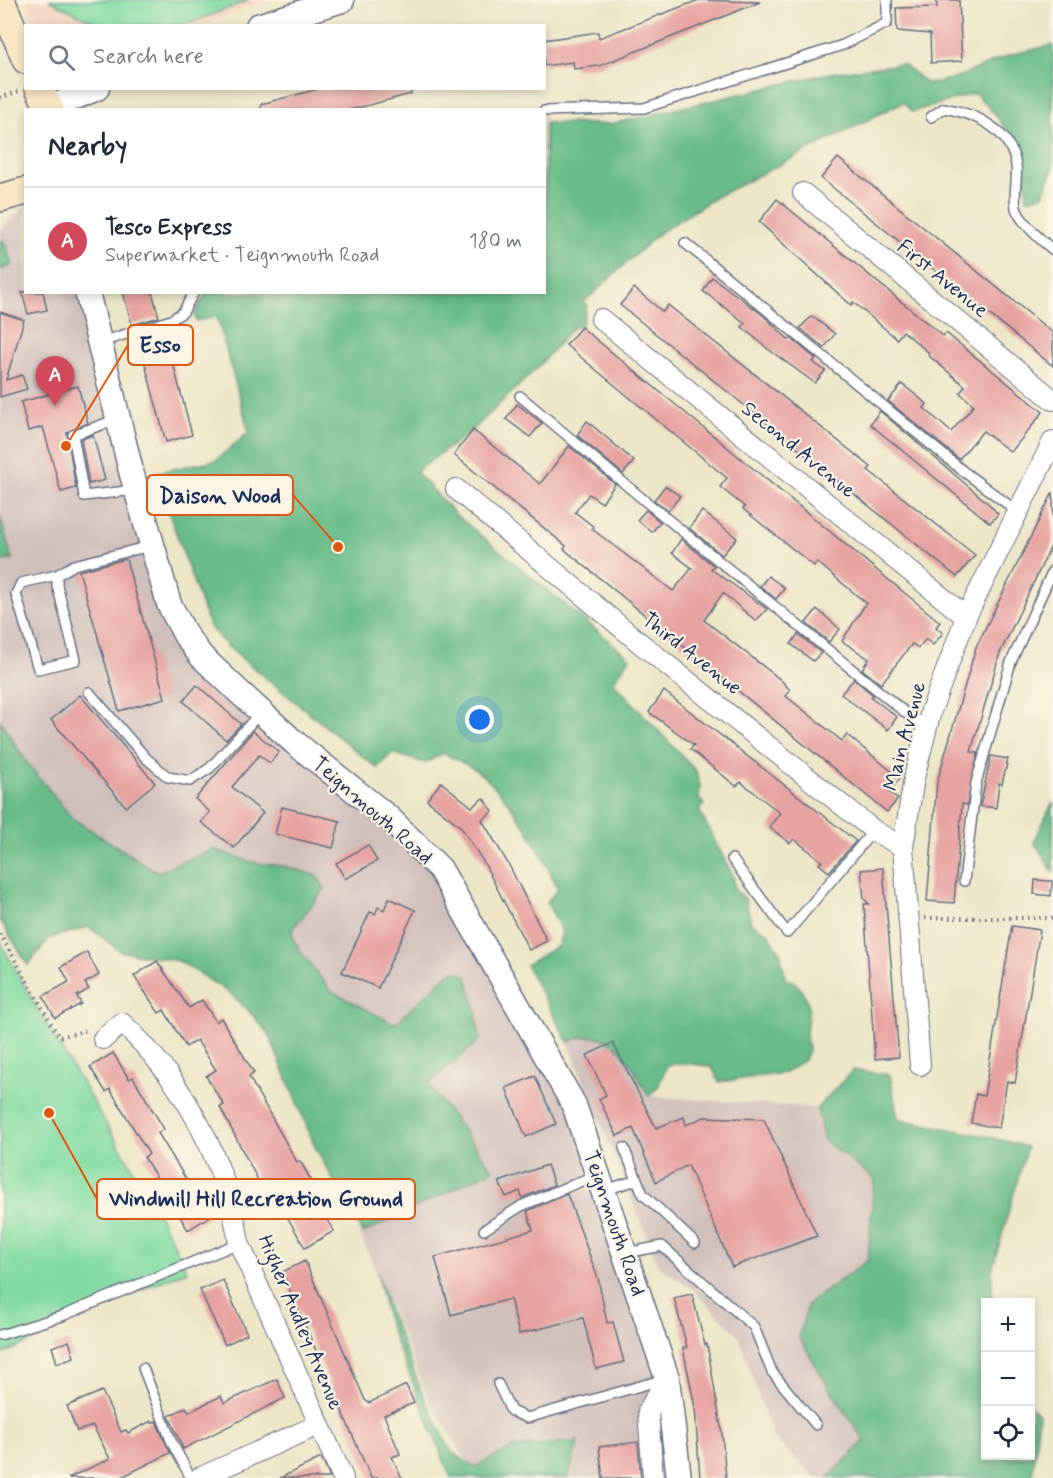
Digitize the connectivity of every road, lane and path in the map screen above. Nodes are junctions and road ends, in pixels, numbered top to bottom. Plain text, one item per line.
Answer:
1 (1, 0) edge
2 (342, 0) edge
3 (887, 0) edge
4 (264, 24) edge
5 (24, 55) edge
6 (24, 89) edge
7 (90, 90) edge
8 (0, 98) edge
9 (46, 102) edge
10 (546, 111) edge
11 (931, 117) dead end
12 (24, 192) edge
13 (803, 193) dead end
14 (0, 198) edge
15 (685, 243) dead end
16 (1053, 250) edge
17 (87, 294) edge
18 (193, 294) edge
19 (601, 319) dead end
20 (99, 342) junction
21 (520, 396) dead end
22 (1053, 400) edge
23 (118, 419) junction
24 (1053, 441) edge
25 (456, 489) dead end
26 (137, 490) junction
27 (1018, 512) junction
28 (153, 545) junction
29 (1053, 570) edge
30 (57, 575) junction
31 (966, 617) junction
32 (89, 692) dead end
33 (261, 712) junction
34 (928, 723) junction
35 (876, 832) junction
36 (903, 847) junction
37 (732, 858) dead end
38 (964, 881) dead end
39 (1053, 918) edge
40 (909, 919) junction
41 (0, 934) edge
42 (103, 1039) joint
43 (920, 1065) dead end
44 (624, 1148) dead end
45 (637, 1180) junction
46 (601, 1182) junction
47 (484, 1230) dead end
48 (239, 1243) junction
49 (695, 1243) dead end
50 (626, 1252) junction
51 (0, 1335) edge
52 (143, 1368) dead end
53 (667, 1378) junction
54 (498, 1384) dead end
55 (318, 1425) junction
56 (816, 1425) dead end
57 (191, 1478) edge
58 (199, 1478) edge
59 (343, 1478) edge
60 (653, 1478) edge
61 (679, 1478) edge

1 - 5 main road
2 - 4 street
3 - 10 lane
6 - 8 path
7 - 9 street
11 - 16 lane
12 - 14 main road
13 - 22 street, First Avenue
15 - 27 lane
17 - 20 street, Teignmouth Road
18 - 20 lane
19 - 31 street, Second Avenue
20 - 23 street, Teignmouth Road
21 - 34 lane
23 - 26 street, Teignmouth Road
23 - 26 lane
24 - 27 street, Main Avenue
25 - 35 street, Third Avenue
26 - 28 street, Teignmouth Road
27 - 31 street, Main Avenue
28 - 30 lane
28 - 33 street, Teignmouth Road
29 - 38 lane
30 - 30 lane
31 - 34 street, Main Avenue
32 - 33 lane
33 - 46 street, Teignmouth Road
34 - 36 street, Main Avenue
35 - 36 street, Third Avenue
35 - 37 lane
36 - 40 street, Main Avenue
39 - 40 path
40 - 43 street, Main Avenue
41 - 42 path
42 - 48 street, Higher Audley Avenue
44 - 45 lane
45 - 46 lane
45 - 49 lane
46 - 47 lane
46 - 50 street, Teignmouth Road
48 - 51 lane
48 - 55 street, Higher Audley Avenue
50 - 53 street, Teignmouth Road
50 - 56 lane
52 - 57 lane
53 - 54 lane
53 - 60 street
53 - 61 street, Teignmouth Road
55 - 58 street
55 - 59 street, Higher Audley Avenue

